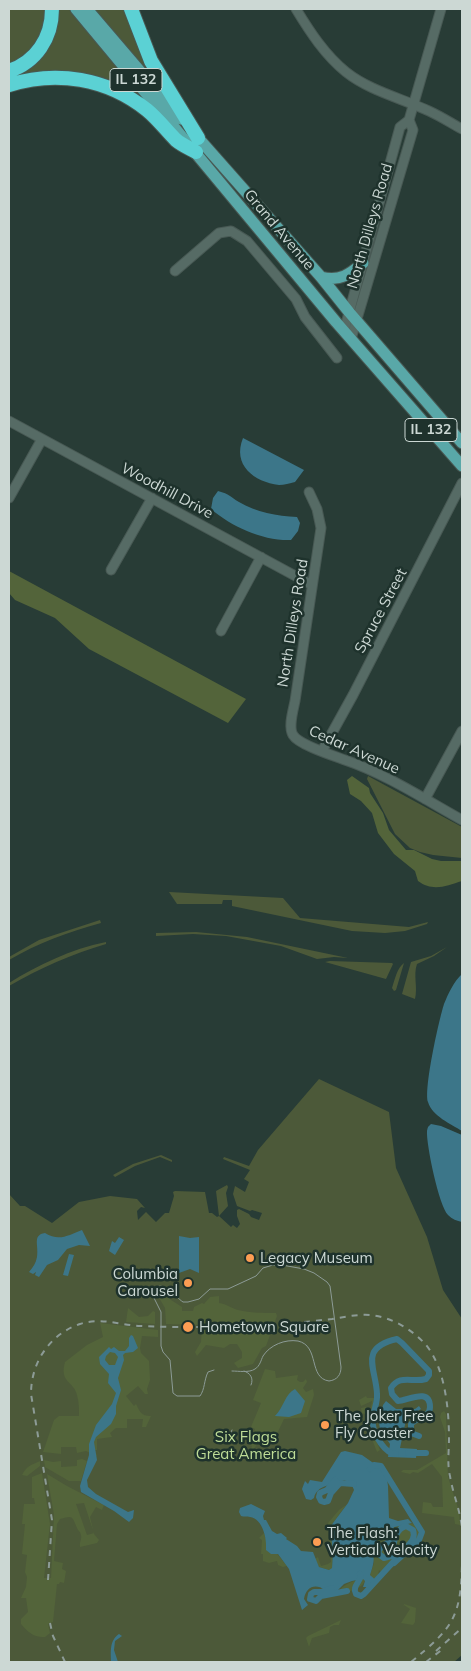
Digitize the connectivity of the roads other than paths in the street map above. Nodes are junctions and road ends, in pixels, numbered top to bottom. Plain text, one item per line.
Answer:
1 (52, 9) edge
2 (76, 9) edge
3 (87, 9) edge
4 (130, 9) edge
5 (296, 9) edge
6 (441, 9) edge
7 (9, 71) edge
8 (9, 85) edge
9 (413, 104) junction
10 (409, 120) junction
11 (462, 129) edge
12 (197, 145) junction
13 (364, 262) junction
14 (175, 271) dead end
15 (321, 277) junction
16 (353, 316) junction
17 (348, 335) junction
18 (338, 358) dead end
19 (9, 421) edge
20 (42, 439) junction
21 (462, 443) edge
22 (462, 466) edge
23 (462, 483) edge
24 (309, 492) dead end
25 (9, 498) edge
26 (152, 498) junction
27 (261, 557) junction
28 (111, 570) dead end
29 (312, 585) junction
30 (220, 631) dead end
31 (295, 701) joint
32 (462, 730) edge
33 (322, 751) junction
34 (425, 799) junction
35 (462, 820) edge

1 - 7 highway
2 - 12 main road, Grand Avenue / IL 132
3 - 12 main road, Grand Avenue / IL 132
4 - 12 highway
5 - 9 street
6 - 9 street, North Dilleys Road
8 - 12 highway
9 - 10 street, North Dilleys Road
9 - 11 street
10 - 13 street, North Dilleys Road
10 - 16 street, North Dilleys Road
12 - 15 main road, Grand Avenue / IL 132
12 - 17 main road, Grand Avenue / IL 132
13 - 15 main road
13 - 16 street, North Dilleys Road
14 - 18 street
15 - 16 main road, Grand Avenue / IL 132
16 - 17 street, North Dilleys Road
16 - 21 main road, Grand Avenue / IL 132
17 - 22 main road, Grand Avenue / IL 132
19 - 20 street, Woodhill Drive
20 - 25 street
20 - 26 street, Woodhill Drive
23 - 33 street, Spruce Street
24 - 29 street, North Dilleys Road
26 - 27 street, Woodhill Drive
26 - 28 street
27 - 29 street, Woodhill Drive
27 - 30 street
29 - 31 street, North Dilleys Road
31 - 33 street, Cedar Avenue
32 - 34 street
33 - 34 street, Cedar Avenue
34 - 35 street, Cedar Avenue

